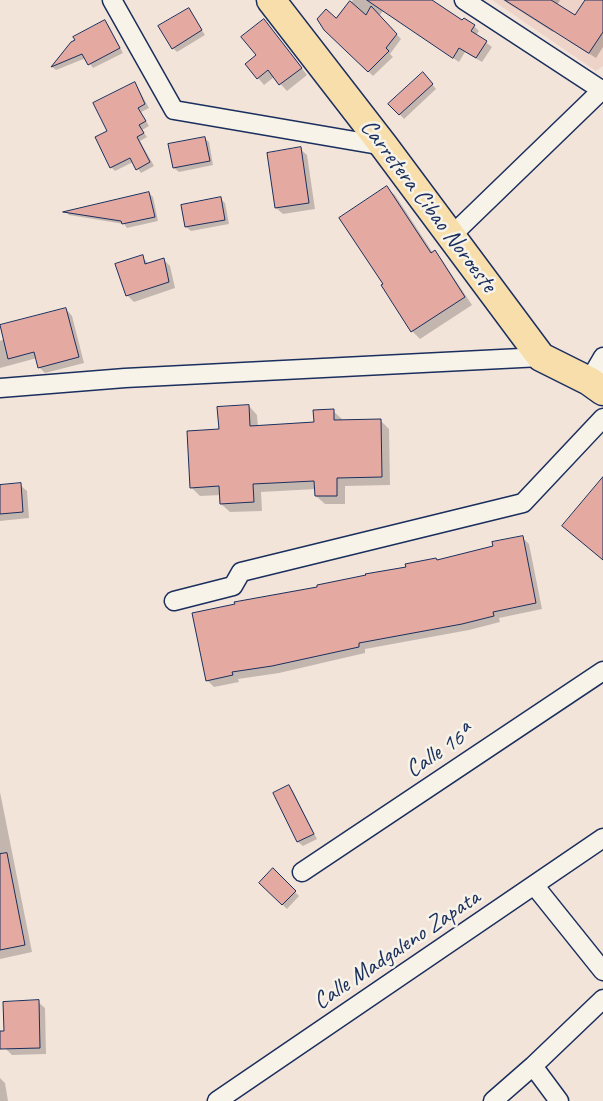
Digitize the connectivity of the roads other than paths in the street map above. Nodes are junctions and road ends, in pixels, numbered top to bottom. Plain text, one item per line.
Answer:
1 (112, 0) edge
2 (271, 0) edge
3 (464, 0) edge
4 (602, 90) edge
5 (384, 146) junction
6 (450, 237) junction
7 (541, 357) junction
8 (603, 358) edge
9 (596, 386) edge
10 (0, 388) edge
11 (603, 418) edge
12 (174, 601) dead end
13 (603, 671) edge
14 (603, 838) edge
15 (302, 872) dead end
16 (534, 885) junction
17 (603, 971) edge
18 (603, 999) edge
19 (534, 1066) junction
20 (217, 1101) edge
21 (493, 1101) edge
22 (559, 1101) edge

1 - 5 street
2 - 5 main road, Carretera Cibao Noroeste
3 - 4 street
4 - 6 street
5 - 6 main road, Carretera Cibao Noroeste
6 - 7 main road, Carretera Cibao Noroeste
7 - 9 main road, Carretera Cibao Noroeste
7 - 10 street
8 - 9 street
11 - 12 street
13 - 15 street, Calle 16ª
14 - 16 street, Calle Madgaleno Zapata
16 - 17 street
16 - 20 street, Calle Madgaleno Zapata
18 - 19 street
19 - 21 street
19 - 22 street

